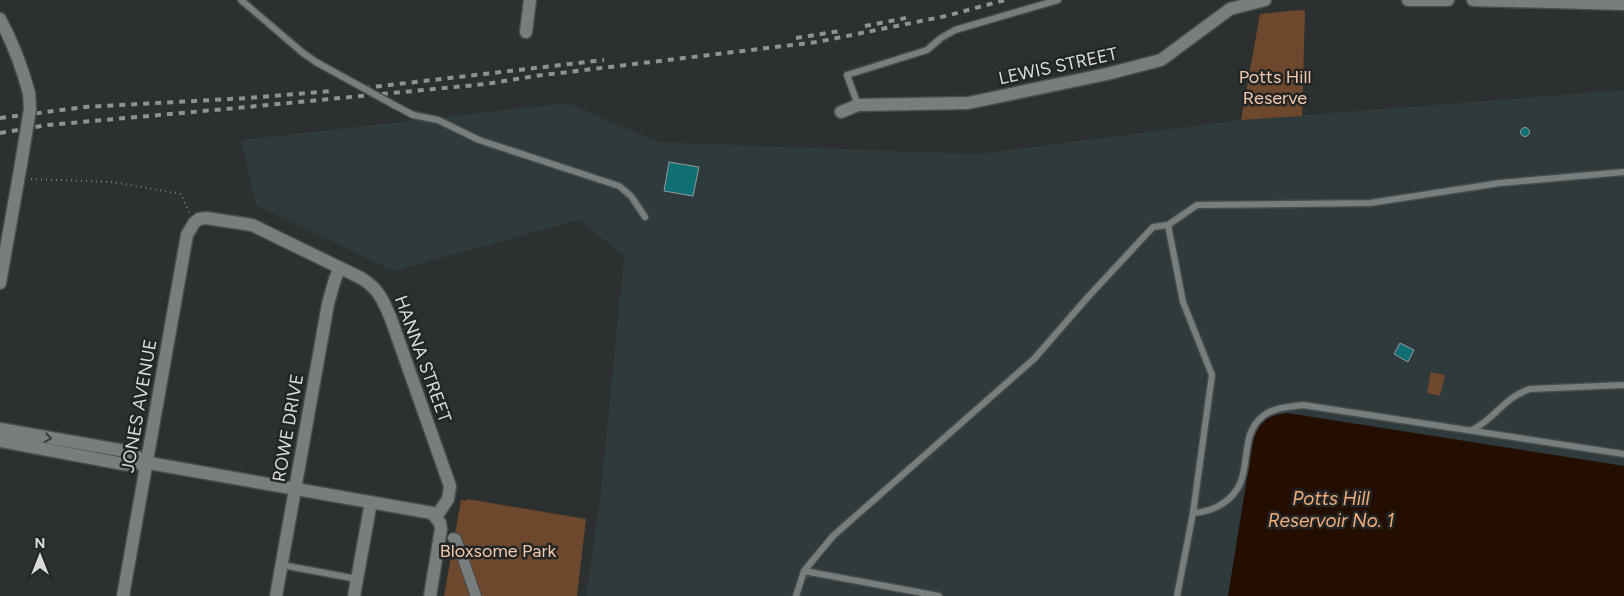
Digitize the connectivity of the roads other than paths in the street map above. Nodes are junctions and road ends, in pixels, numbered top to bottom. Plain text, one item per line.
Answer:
1 (241, 0) edge
2 (530, 0) edge
3 (1058, 0) edge
4 (1265, 0) edge
5 (1408, 0) edge
6 (1448, 0) edge
7 (1473, 0) edge
8 (1624, 4) edge
9 (0, 19) edge
10 (526, 32) dead end
11 (858, 105) junction
12 (841, 112) dead end
13 (1624, 172) edge
14 (645, 217) dead end
15 (194, 223) joint
16 (1168, 225) junction
17 (340, 268) junction
18 (0, 283) edge
19 (1624, 385) edge
20 (0, 429) edge
21 (1471, 430) junction
22 (0, 441) edge
23 (1624, 454) edge
24 (145, 462) junction
25 (296, 489) junction
26 (371, 502) junction
27 (1193, 513) junction
28 (436, 517) junction
29 (453, 538) dead end
30 (282, 565) junction
31 (804, 571) junction
32 (357, 579) junction
33 (123, 596) edge
34 (276, 596) edge
35 (354, 596) edge
36 (430, 596) edge
37 (476, 596) edge
38 (796, 596) edge
39 (939, 596) edge
40 (1177, 596) edge

1 - 14 lane, bridge
2 - 10 street
3 - 11 lane
4 - 11 street, LEWIS STREET
5 - 6 street
7 - 8 street
9 - 18 street, bridge
11 - 12 street, LEWIS STREET
13 - 16 lane
15 - 17 street, HANNA STREET
15 - 24 street, JONES AVENUE
16 - 27 lane
16 - 31 lane
17 - 25 street, ROWE DRIVE
17 - 28 street, HANNA STREET
19 - 21 lane
20 -> 24 street
21 - 23 lane
21 - 27 lane
22 - 24 street
24 - 25 street
24 - 33 street, JONES AVENUE
25 - 26 street
25 - 30 street, ROWE DRIVE
26 - 28 street
26 - 32 street
27 - 40 lane
28 - 36 street
29 - 37 street
30 - 32 lane
30 - 34 street, ROWE DRIVE
31 - 38 lane
31 - 39 lane
32 - 35 street

